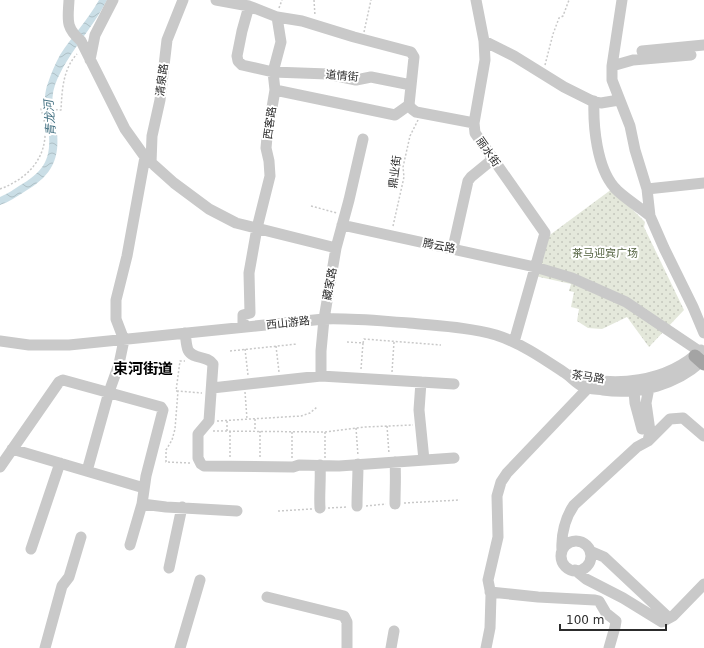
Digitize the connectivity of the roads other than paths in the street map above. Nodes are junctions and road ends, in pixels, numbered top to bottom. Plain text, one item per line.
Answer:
1 (68, 0) edge
2 (113, 0) edge
3 (183, 0) edge
4 (216, 0) edge
5 (476, 0) edge
6 (622, 0) edge
7 (249, 6) junction
8 (277, 17) junction
9 (484, 41) junction
10 (704, 45) edge
11 (642, 51) dead end
12 (691, 55) dead end
13 (90, 60) junction
14 (612, 66) junction
15 (273, 72) junction
16 (411, 85) junction
17 (275, 90) junction
18 (619, 100) junction
19 (594, 101) junction
20 (409, 105) junction
21 (474, 123) junction
22 (363, 139) dead end
23 (493, 159) junction
24 (148, 160) junction
25 (704, 183) edge
26 (647, 189) junction
27 (650, 216) junction
28 (344, 220) junction
29 (257, 228) junction
30 (336, 248) junction
31 (453, 248) junction
32 (536, 267) junction
33 (324, 319) junction
34 (243, 327) junction
35 (186, 333) junction
36 (704, 333) edge
37 (124, 340) junction
38 (0, 341) edge
39 (514, 342) junction
40 (701, 356) edge
41 (566, 374) junction
42 (321, 376) junction
43 (421, 382) junction
44 (454, 384) dead end
45 (588, 388) junction
46 (649, 388) junction
47 (634, 390) junction
48 (212, 391) junction
49 (109, 392) junction
50 (704, 436) edge
51 (648, 441) junction
52 (12, 449) junction
53 (454, 458) dead end
54 (424, 460) junction
55 (392, 462) junction
56 (60, 464) junction
57 (358, 464) junction
58 (322, 465) junction
59 (0, 467) edge
60 (87, 472) junction
61 (144, 488) junction
62 (142, 504) junction
63 (395, 504) road end
64 (357, 506) road end
65 (182, 507) junction
66 (320, 508) road end
67 (237, 511) dead end
68 (81, 537) dead end
69 (130, 545) dead end
70 (31, 549) dead end
71 (562, 550) junction
72 (590, 551) junction
73 (169, 568) dead end
74 (575, 570) junction
75 (200, 580) dead end
76 (704, 584) edge
77 (490, 592) junction
78 (267, 597) dead end
79 (669, 618) junction
80 (394, 631) dead end
81 (45, 648) edge
82 (180, 648) edge
83 (347, 648) edge
84 (391, 648) edge
85 (486, 648) edge
86 (609, 648) edge

1 - 13 street
2 - 13 street
3 - 24 street, 清泉路
4 - 7 street
5 - 9 street, 丽水街
6 - 14 street
7 - 8 street
7 - 15 street, 道情街
8 - 15 street, 西客路
8 - 16 street
9 - 19 street
9 - 21 street, 丽水街
10 - 11 street
12 - 14 street
13 - 24 street
14 - 18 street
15 - 16 street, 道情街
15 - 17 street, 西客路
16 - 20 street
17 - 20 street
17 - 29 street, 西客路
18 - 19 street
18 - 26 street
19 - 27 street
20 - 21 street
21 - 23 street, 丽水街
22 - 28 street, 藏家路
23 - 31 street
23 - 32 street, 丽水街
24 - 29 street
24 - 37 street, 清泉路
25 - 26 street
26 - 27 street
27 - 36 street
28 - 30 street, 藏家路
28 - 31 street, 腾云路
29 - 30 street
29 - 34 street, 西客路
30 - 33 street, 藏家路
31 - 32 street, 腾云路
32 - 39 street, 丽水街
32 - 40 street, 腾云路
33 - 34 street, 西山游路
33 - 39 street, 西山游路
33 - 42 street, 藏家路
34 - 35 street, 西山游路
35 - 37 street, 西山游路
35 - 48 street
37 - 38 street, 西山游路
37 - 49 street
39 - 41 street, 西山游路
40 - 41 street, 茶马路
40 - 46 street, 茶马路
41 - 45 street, 茶马路
42 - 43 street
42 - 48 street
43 - 44 street
43 - 54 street
45 - 47 street, 茶马路
45 - 77 street
46 - 47 street, 茶马路
46 - 51 street
47 - 51 street
48 - 58 street
49 - 52 street
49 - 60 street
49 - 61 street
50 - 51 street
51 - 71 street
52 - 56 street
52 - 59 street
53 - 54 street
54 - 55 street
55 - 57 street
55 - 63 street
56 - 60 street
56 - 70 street
57 - 58 street
57 - 64 street
58 - 66 street
60 - 61 street
61 - 62 street
62 - 65 street
62 - 69 street
65 - 67 street
65 - 73 street
68 - 81 street
71 - 72 street
71 - 74 street
72 - 74 street
72 - 79 street
74 - 79 street
75 - 82 street
76 - 79 street
77 - 85 street
77 - 86 street
78 - 83 street
80 - 84 street

